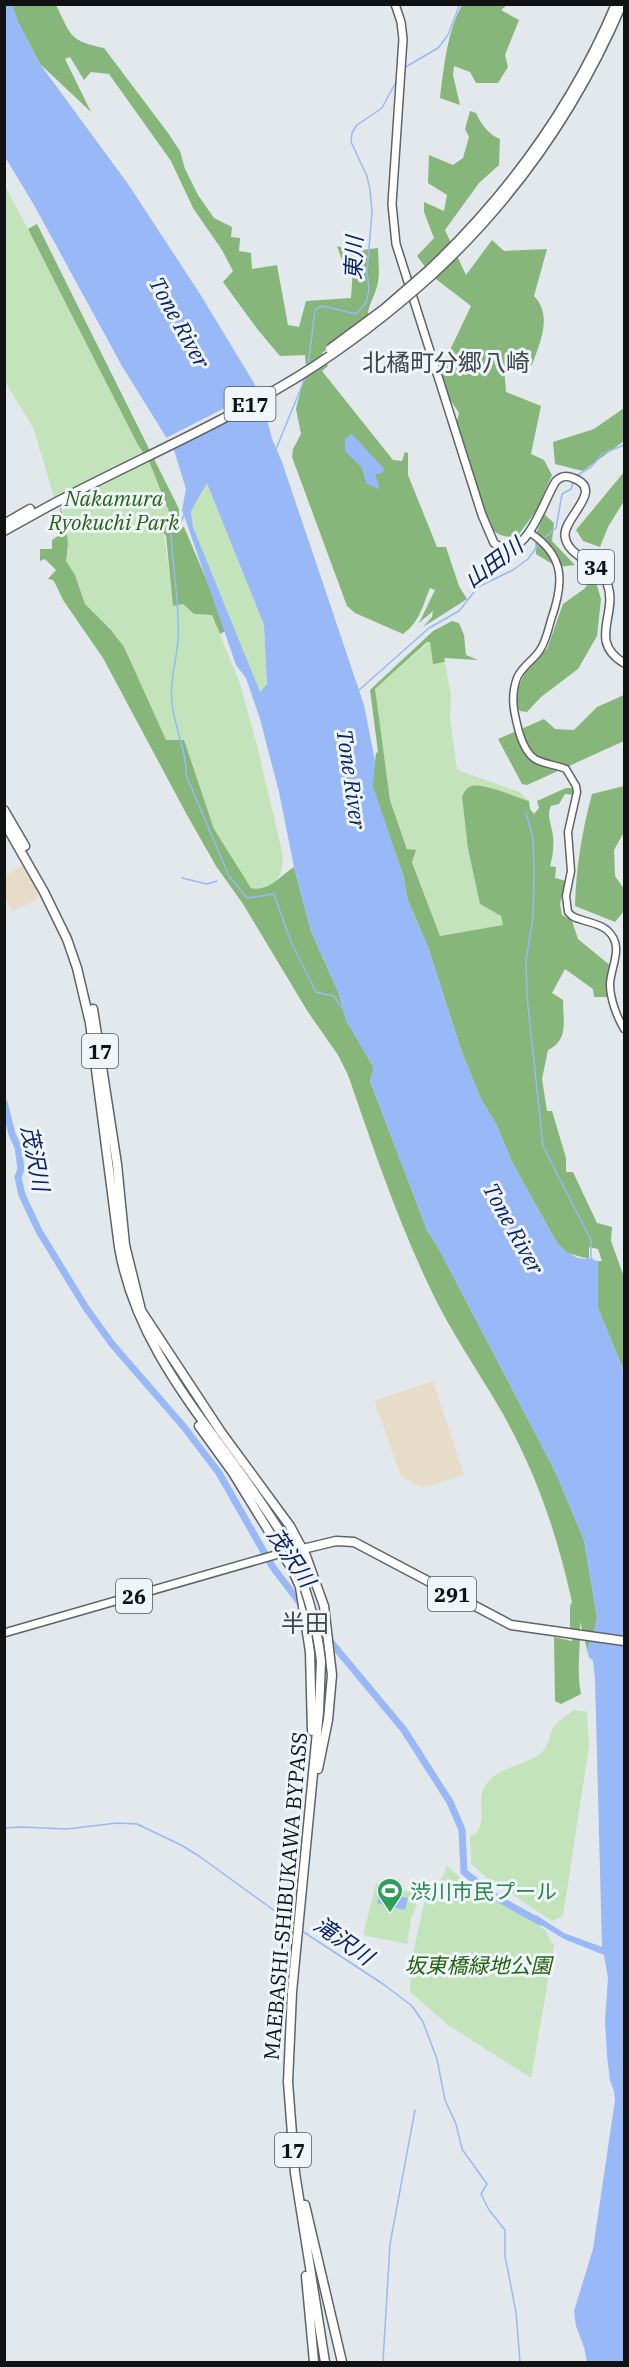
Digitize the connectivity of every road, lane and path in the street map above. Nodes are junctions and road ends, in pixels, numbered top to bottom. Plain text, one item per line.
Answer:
1 (395, 4) edge
2 (616, 4) edge
3 (622, 4) edge
4 (431, 272) junction
5 (47, 503) junction
6 (4, 524) edge
7 (4, 531) edge
8 (529, 532) junction
9 (624, 663) edge
10 (4, 810) edge
11 (4, 822) edge
12 (624, 1029) edge
13 (137, 1309) junction
14 (303, 1549) junction
15 (278, 1555) junction
16 (4, 1633) edge
17 (624, 1641) edge
18 (312, 1776) junction
19 (310, 1807) junction
20 (292, 2149) junction
21 (296, 2184) junction
22 (314, 2362) edge
23 (325, 2362) edge
24 (342, 2362) edge

1 - 8 main road, 34
2 - 4 highway, E17
3 - 4 highway, E17
4 - 5 highway, E17, bridge
5 - 6 highway, E17
5 - 7 highway, E17
8 - 9 main road, 34
8 - 12 main road
10 - 13 highway, MAEBASHI-SHIBUKAWA BYPASS / 17
11 - 13 highway, MAEBASHI-SHIBUKAWA BYPASS / 17
13 - 14 highway, 17
13 - 15 highway, 17
13 - 18 highway, MAEBASHI-SHIBUKAWA BYPASS / 17, bridge
14 - 15 highway, 291
14 - 17 highway, 291
14 - 19 highway, 17
15 - 16 main road, 26
15 - 18 highway, 17
18 - 19 highway, MAEBASHI-SHIBUKAWA BYPASS / 17
19 - 20 highway, MAEBASHI-SHIBUKAWA BYPASS / 17
20 - 21 highway, MAEBASHI-SHIBUKAWA BYPASS / 17
20 - 24 highway
21 - 22 highway
21 - 23 highway, MAEBASHI-SHIBUKAWA BYPASS / 17

